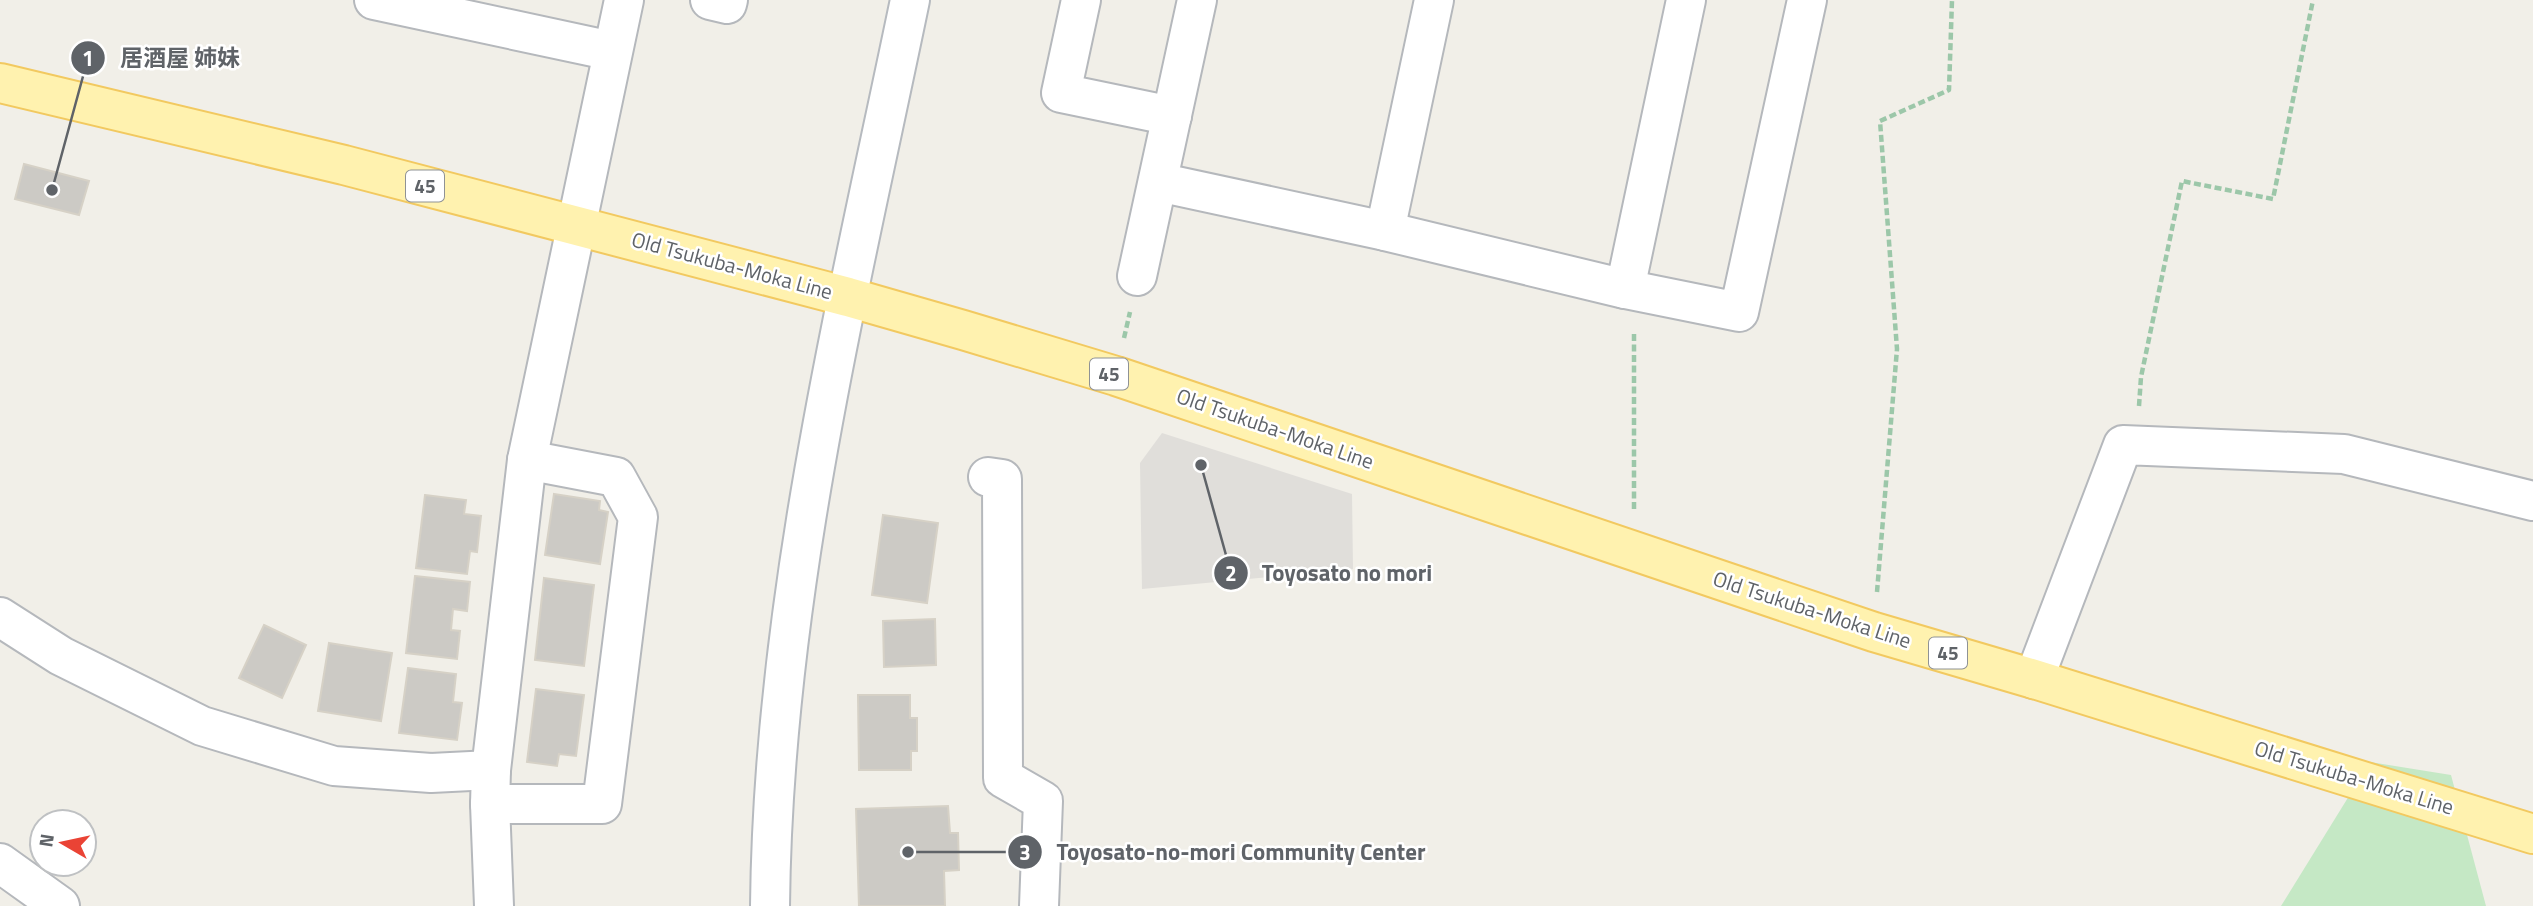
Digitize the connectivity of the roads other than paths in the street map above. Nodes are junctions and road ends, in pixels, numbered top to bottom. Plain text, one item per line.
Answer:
1 (624, 0) edge
2 (709, 0) edge
3 (728, 0) edge
4 (910, 0) edge
5 (1081, 0) edge
6 (1197, 0) edge
7 (1434, 0) edge
8 (1686, 0) edge
9 (1807, 0) edge
10 (397, 3) edge
11 (612, 51) junction
12 (0, 83) edge
13 (1172, 116) junction
14 (1158, 182) junction
15 (575, 226) junction
16 (1385, 231) junction
17 (1137, 276) road end
18 (1625, 289) junction
19 (848, 296) junction
20 (527, 460) junction
21 (988, 477) dead end
22 (2533, 501) edge
23 (0, 617) edge
24 (2034, 679) junction
25 (490, 787) junction
26 (2533, 834) edge
27 (0, 863) edge
28 (60, 906) edge
29 (494, 906) edge
30 (769, 906) edge
31 (1039, 906) edge

1 - 11 street
2 - 3 street
4 - 19 street
5 - 13 street
6 - 13 street
7 - 16 street
8 - 18 street
9 - 18 street
10 - 11 street
11 - 15 street
12 - 15 main road, Old Tsukuba-Moka Line / 45
13 - 14 street
14 - 16 street
14 - 17 street
15 - 19 main road, Old Tsukuba-Moka Line / 45
15 - 20 street
16 - 18 street
19 - 24 main road, Old Tsukuba-Moka Line / 45
19 - 30 street
20 - 25 street
20 - 25 street
21 - 31 street
22 - 24 street
23 - 25 street
24 - 26 main road, Old Tsukuba-Moka Line / 45
25 - 29 street
27 - 28 street

